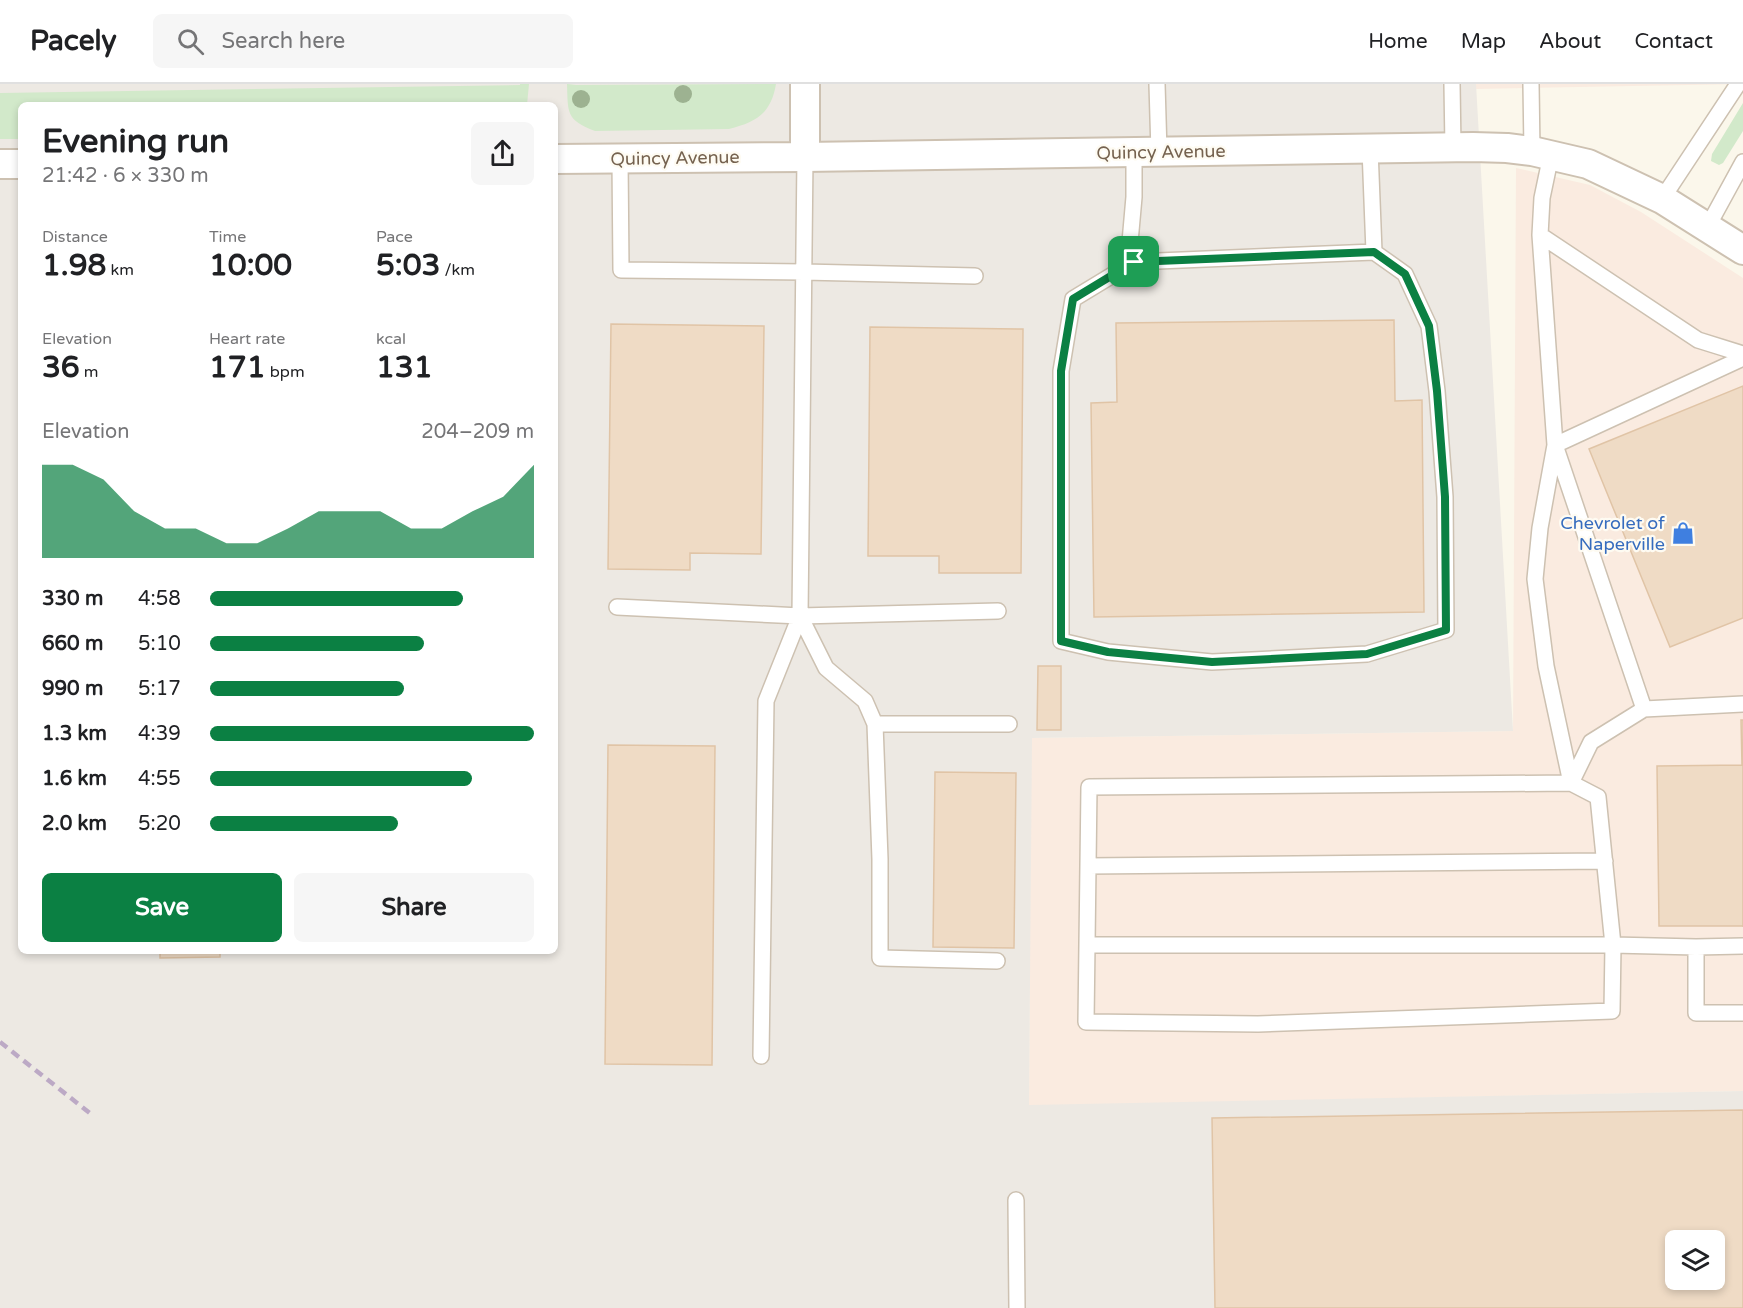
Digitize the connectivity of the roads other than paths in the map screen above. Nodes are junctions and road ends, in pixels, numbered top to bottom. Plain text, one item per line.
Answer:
1 (805, 84) edge
2 (1157, 84) edge
3 (1452, 84) edge
4 (1532, 84) edge
5 (1738, 84) edge
6 (1453, 148) junction
7 (1370, 149) junction
8 (1147, 152) junction
9 (1542, 153) junction
10 (806, 157) junction
11 (558, 159) edge
12 (620, 159) junction
13 (1743, 162) edge
14 (0, 164) edge
15 (18, 164) edge
16 (1662, 199) junction
17 (1707, 228) junction
18 (1540, 235) junction
19 (1743, 250) edge
20 (1374, 252) junction
21 (1134, 262) junction
22 (804, 272) junction
23 (975, 276) dead end
24 (1743, 356) edge
25 (1555, 445) junction
26 (617, 607) dead end
27 (998, 611) dead end
28 (800, 616) junction
29 (1743, 704) edge
30 (1644, 709) junction
31 (875, 724) junction
32 (1009, 724) dead end
33 (1570, 783) junction
34 (1605, 861) junction
35 (1088, 866) junction
36 (1087, 945) junction
37 (1613, 945) junction
38 (1743, 946) edge
39 (1696, 947) junction
40 (997, 961) dead end
41 (1743, 1013) edge
42 (761, 1056) dead end
43 (1016, 1200) dead end
44 (1017, 1308) edge

1 - 10 street
2 - 8 lane
3 - 6 lane
4 - 9 lane
5 - 16 lane
6 - 7 street, Quincy Avenue
6 - 9 street, Quincy Avenue
7 - 8 street, Quincy Avenue
7 - 20 lane
8 - 10 street, Quincy Avenue
8 - 21 lane
9 - 16 street, Quincy Avenue
9 - 18 lane
10 - 12 street, Quincy Avenue
10 - 22 lane
11 - 12 street, Quincy Avenue
12 - 22 lane
13 - 17 lane
14 - 15 street
16 - 17 street, Quincy Avenue
17 - 19 street, Quincy Avenue
18 - 24 lane
18 - 25 lane
20 - 21 lane
20 - 21 lane
22 - 23 lane
22 - 28 lane
24 - 25 lane
25 - 30 lane
25 - 33 lane
26 - 28 lane
27 - 28 lane
28 - 31 lane
28 - 42 lane
29 - 30 lane
30 - 33 lane
31 - 32 lane
31 - 40 lane
33 - 34 lane
33 - 35 lane
34 - 35 lane
34 - 37 lane
35 - 36 lane
36 - 37 lane
36 - 37 lane
37 - 39 lane
38 - 39 lane
39 - 41 lane
43 - 44 lane

